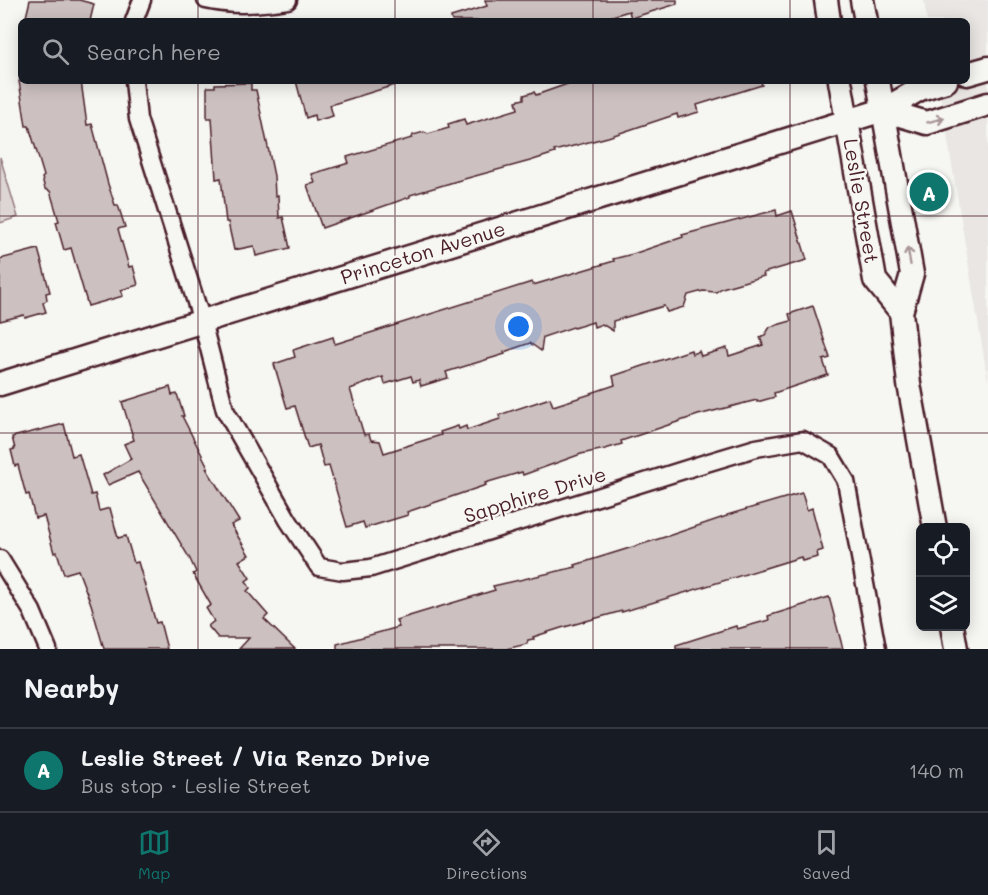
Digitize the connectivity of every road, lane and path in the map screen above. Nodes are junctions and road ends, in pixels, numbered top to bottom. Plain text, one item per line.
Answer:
1 (142, 0) edge
2 (206, 0) edge
3 (288, 0) edge
4 (825, 0) edge
5 (862, 0) edge
6 (135, 18) edge
7 (828, 18) edge
8 (865, 18) edge
9 (988, 68) edge
10 (970, 73) edge
11 (134, 84) edge
12 (840, 84) edge
13 (879, 84) edge
14 (936, 84) edge
15 (988, 104) edge
16 (883, 110) junction
17 (846, 121) junction
18 (901, 312) junction
19 (202, 321) junction
20 (0, 384) edge
21 (934, 523) edge
22 (0, 559) edge
23 (953, 631) edge
24 (48, 649) edge
25 (877, 649) edge
26 (956, 649) edge

1 - 6 street
2 - 3 street
4 - 7 street
5 - 8 street
9 - 10 street
11 - 19 street
12 - 17 street, Leslie Street
13 - 16 street, Leslie Street
14 - 16 street, Princeton Avenue
16 -> 15 street
16 - 17 street, Princeton Avenue
18 -> 16 street, Leslie Street
17 - 18 street, Leslie Street
17 - 19 street, Princeton Avenue
18 - 21 street, Leslie Street
19 - 20 street, Princeton Avenue
19 - 25 street, Sapphire Drive
22 - 24 street
23 - 26 street

